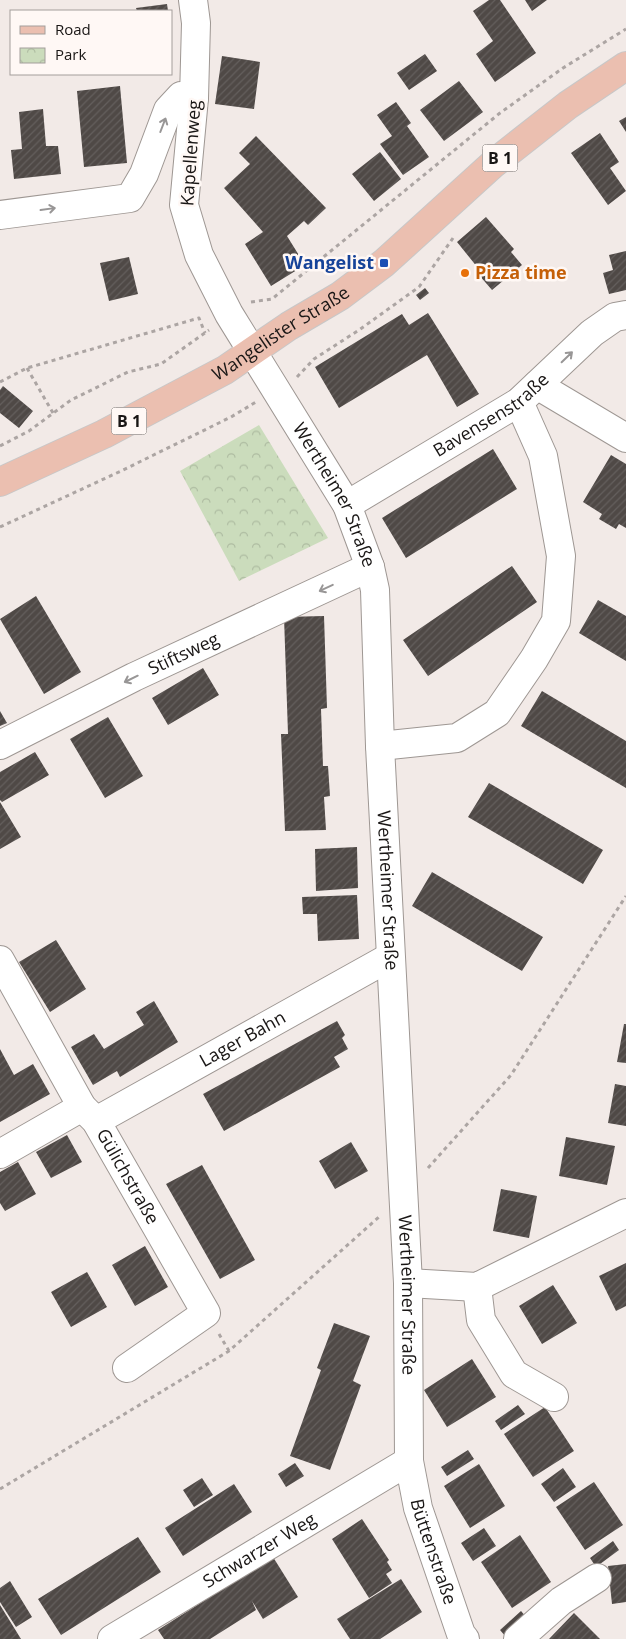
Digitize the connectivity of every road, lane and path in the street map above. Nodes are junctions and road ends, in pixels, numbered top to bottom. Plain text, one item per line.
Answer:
1 (193, 0) edge
2 (626, 29) edge
3 (626, 66) edge
4 (194, 98) junction
5 (0, 216) edge
6 (457, 233) dead end
7 (272, 300) dead end
8 (626, 315) edge
9 (252, 350) junction
10 (27, 368) junction
11 (297, 377) dead end
12 (0, 382) edge
13 (528, 394) junction
14 (246, 408) dead end
15 (53, 413) junction
16 (626, 438) edge
17 (0, 446) edge
18 (0, 482) edge
19 (347, 504) junction
20 (0, 526) edge
21 (370, 567) junction
22 (0, 745) edge
23 (380, 746) junction
24 (626, 896) edge
25 (390, 957) junction
26 (0, 960) edge
27 (89, 1114) junction
28 (0, 1154) edge
29 (402, 1196) junction
30 (626, 1213) edge
31 (408, 1283) junction
32 (477, 1287) junction
33 (127, 1368) dead end
34 (554, 1397) dead end
35 (409, 1461) junction
36 (0, 1489) edge
37 (596, 1578) dead end
38 (112, 1639) edge
39 (465, 1639) edge
40 (518, 1639) edge

1 - 4 street, Kapellenweg
2 - 7 path
3 - 9 main road, Wangelister Straße / B 1
5 -> 4 street
4 - 9 street, Kapellenweg
6 - 11 path
13 -> 8 street, Bavensenstraße
9 - 18 main road, Wangelister Straße / B 1
9 - 19 street, Wertheimer Straße
10 - 12 path
10 - 15 path
10 - 15 path
13 - 16 street
13 - 19 street, Bavensenstraße
13 - 23 street
14 - 20 path
15 - 17 path
19 - 21 street, Wertheimer Straße
21 -> 22 street, Stiftsweg
21 - 23 street, Wertheimer Straße
23 - 25 street, Wertheimer Straße
24 - 29 path
25 - 27 street, Lager Bahn
25 - 29 street, Wertheimer Straße
26 - 27 street, Gülichstraße
27 - 28 street, Lager Bahn
27 - 33 street, Gülichstraße
29 - 31 street, Wertheimer Straße
29 - 36 path
30 - 32 street
31 - 32 street
31 - 35 street, Wertheimer Straße
32 - 34 street
35 - 38 street, Schwarzer Weg
35 - 39 street, Büttenstraße
37 - 40 street

